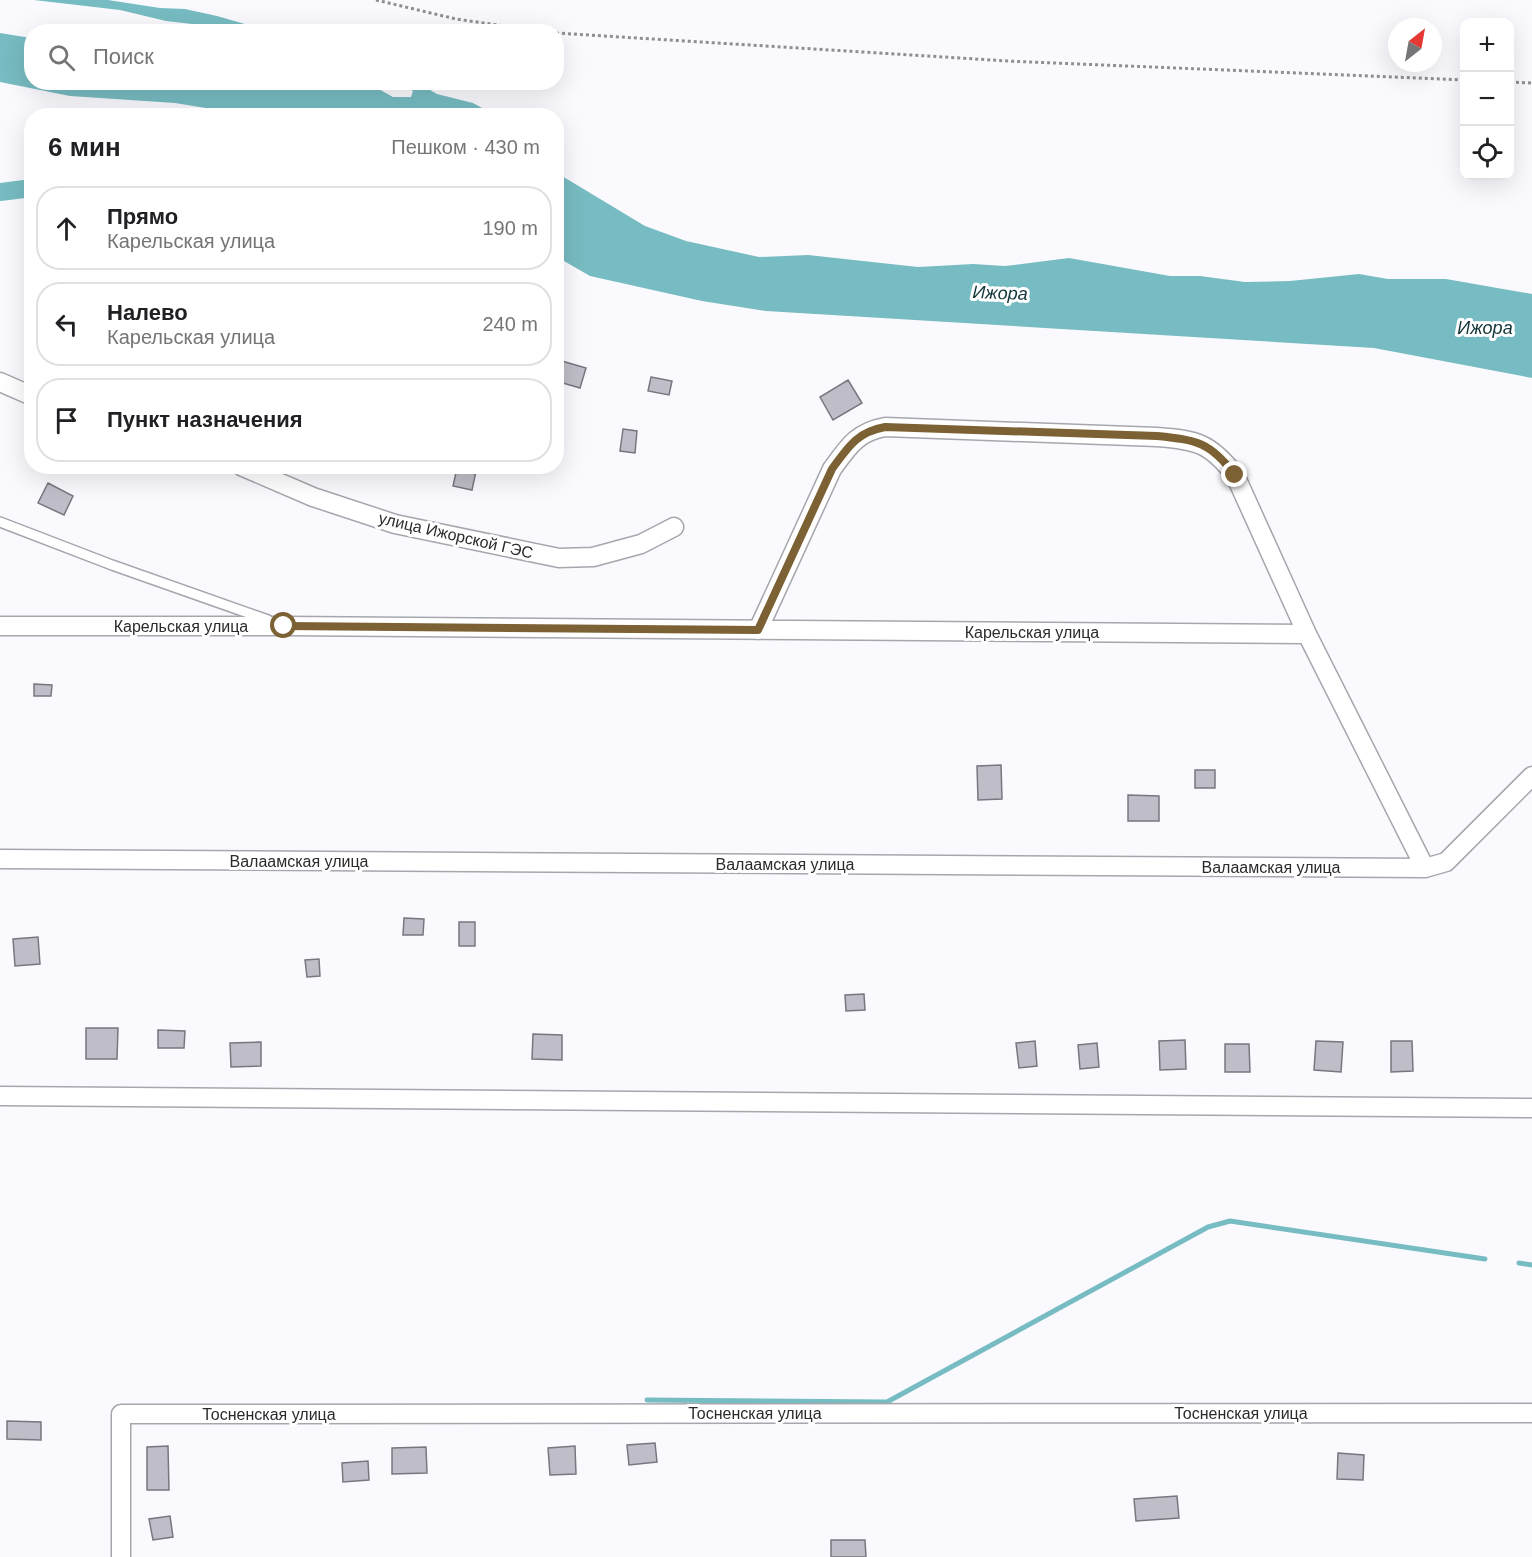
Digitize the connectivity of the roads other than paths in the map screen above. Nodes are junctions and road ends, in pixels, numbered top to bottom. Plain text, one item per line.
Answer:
1 (0, 382) edge
2 (24, 392) edge
3 (260, 474) edge
4 (0, 522) edge
5 (674, 527) dead end
6 (0, 626) edge
7 (284, 626) junction
8 (758, 630) junction
9 (1307, 634) junction
10 (1532, 776) edge
11 (0, 859) edge
12 (1425, 868) junction
13 (0, 1096) edge
14 (1532, 1108) edge
15 (1532, 1413) edge
16 (121, 1557) edge

1 - 2 street
3 - 5 street, улица Ижорской ГЭС
4 - 7 lane
6 - 7 street, Карельская улица
7 - 8 street, Карельская улица
8 - 9 street, Карельская улица
8 - 9 street
9 - 12 street
10 - 12 street, Валаамская улица
11 - 12 street, Валаамская улица
13 - 14 street
15 - 16 street, Тосненская улица

